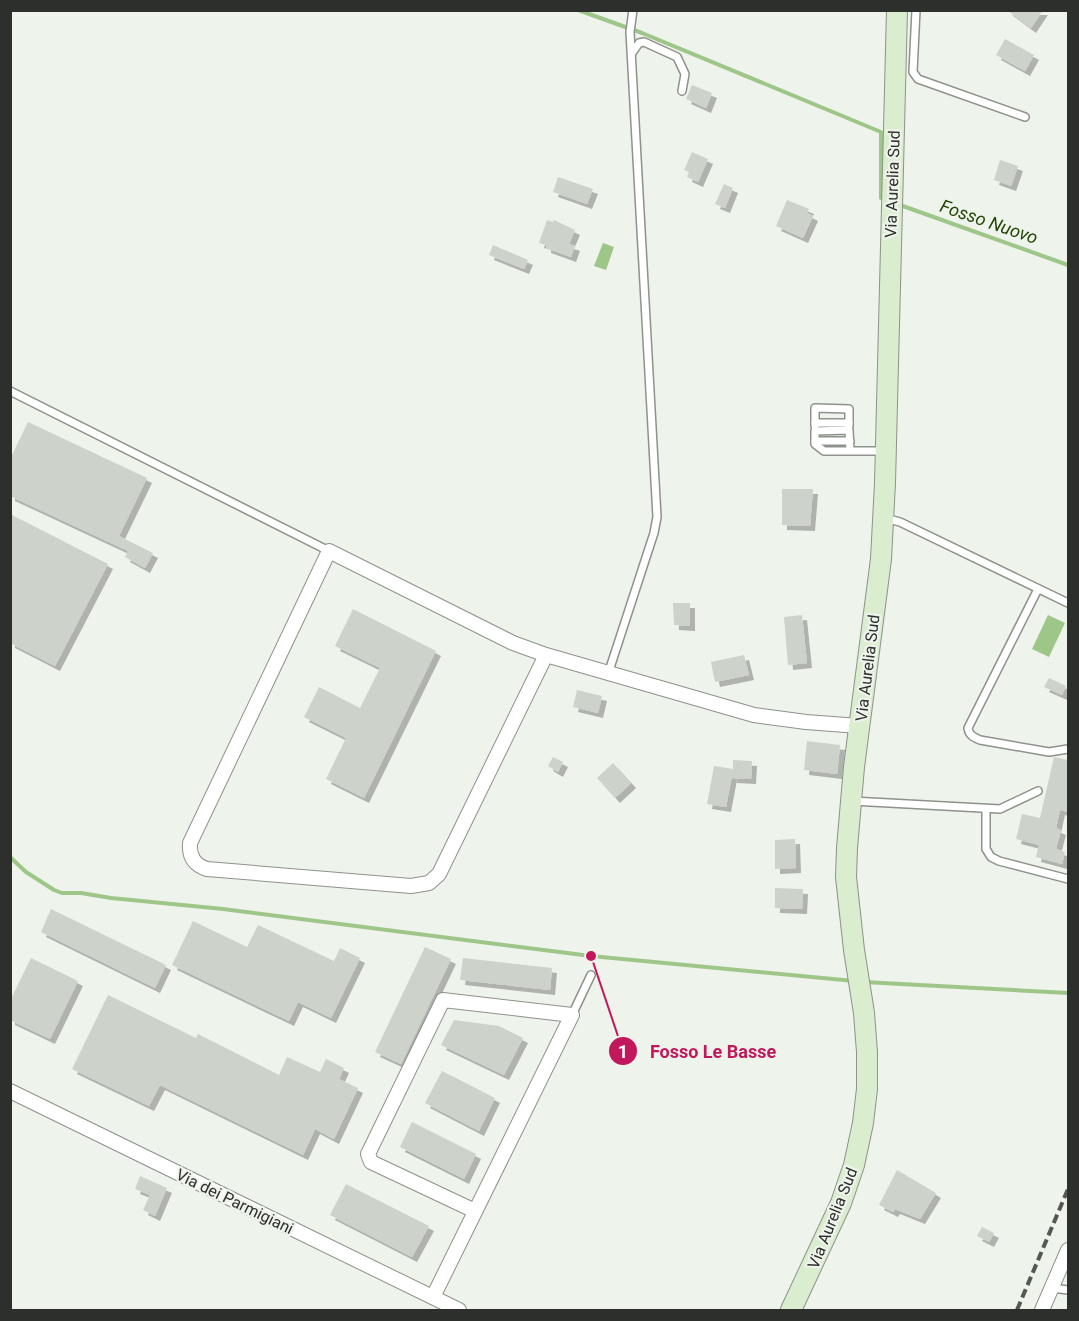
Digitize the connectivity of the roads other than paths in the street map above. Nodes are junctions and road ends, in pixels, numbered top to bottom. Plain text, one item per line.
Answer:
1 (633, 10) edge
2 (897, 10) edge
3 (916, 10) edge
4 (632, 53) junction
5 (681, 91) dead end
6 (1025, 117) dead end
7 (10, 391) edge
8 (849, 426) junction
9 (815, 427) junction
10 (815, 441) junction
11 (850, 441) junction
12 (850, 451) junction
13 (885, 451) junction
14 (883, 518) junction
15 (329, 551) junction
16 (1038, 589) junction
17 (1068, 603) edge
18 (546, 655) junction
19 (608, 674) junction
20 (859, 726) junction
21 (1068, 749) edge
22 (1038, 791) dead end
23 (850, 801) junction
24 (986, 808) junction
25 (1068, 876) edge
26 (591, 975) dead end
27 (572, 1015) junction
28 (10, 1091) edge
29 (475, 1211) junction
30 (1068, 1250) edge
31 (1052, 1288) junction
32 (1068, 1290) edge
33 (433, 1298) junction
34 (459, 1311) edge
35 (791, 1311) edge
36 (1042, 1311) edge

1 - 4 lane
2 - 13 main road, Via Aurelia Sud
3 - 6 lane
4 - 5 lane
4 - 19 lane
7 - 15 lane
8 - 9 lane
8 - 9 lane
8 - 11 lane
9 - 10 lane
10 - 11 lane
10 - 12 lane
11 - 12 lane
12 - 13 lane
13 - 14 main road, Via Aurelia Sud
14 - 16 lane
14 - 20 main road, Via Aurelia Sud
15 - 18 street
15 - 18 street
16 - 17 lane
16 - 21 lane
18 - 19 street
19 - 20 street
20 - 23 main road, Via Aurelia Sud
22 - 24 lane
23 - 24 lane
23 - 35 main road, Via Aurelia Sud
24 - 25 lane
26 - 27 lane
27 - 29 street
27 - 29 street
28 - 33 street, Via dei Parmigiani
29 - 33 street
30 - 31 street
31 - 32 lane
31 - 36 street
33 - 34 street, Via dei Parmigiani

